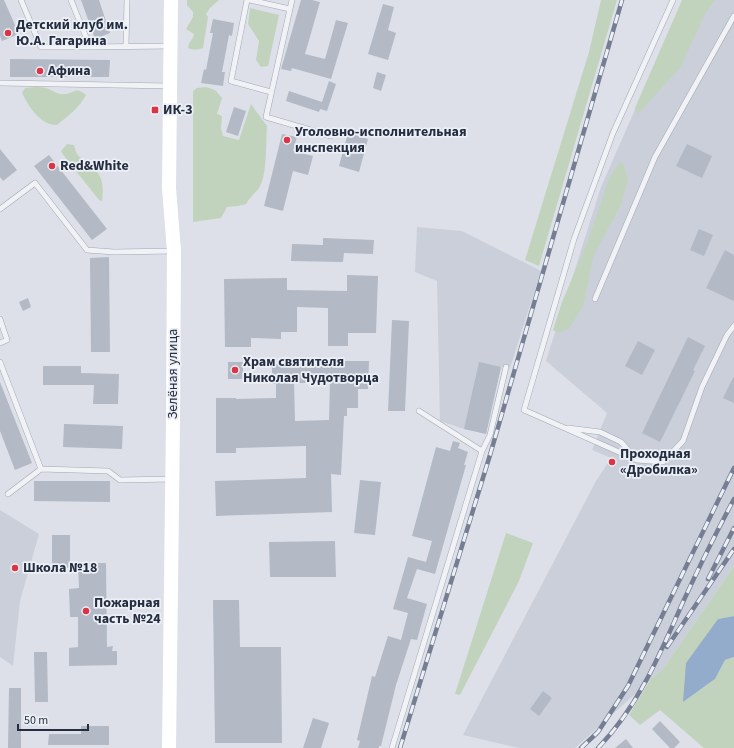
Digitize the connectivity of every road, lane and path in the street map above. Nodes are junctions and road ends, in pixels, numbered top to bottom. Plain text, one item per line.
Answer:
1 (21, 0) edge
2 (71, 0) edge
3 (127, 0) edge
4 (171, 0) edge
5 (247, 0) edge
6 (250, 0) edge
7 (292, 0) edge
8 (673, 0) edge
9 (290, 9) junction
10 (734, 16) edge
11 (126, 46) junction
12 (170, 46) junction
13 (90, 47) junction
14 (0, 83) edge
15 (171, 86) junction
16 (271, 92) junction
17 (331, 136) dead end
18 (0, 209) edge
19 (174, 251) junction
20 (595, 299) dead end
21 (0, 319) edge
22 (734, 326) edge
23 (0, 343) edge
24 (0, 362) edge
25 (506, 367) dead end
26 (419, 411) dead end
27 (561, 427) junction
28 (482, 451) junction
29 (637, 460) junction
30 (41, 470) junction
31 (172, 479) junction
32 (8, 494) dead end
33 (169, 748) edge
34 (392, 748) edge

1 - 13 lane
2 - 13 lane
3 - 11 lane
4 - 12 main road, Зелёная улица
5 - 16 lane
6 - 9 lane
7 - 9 lane
8 - 27 lane
9 - 16 lane
10 - 20 lane
11 - 12 lane
11 - 13 lane
12 - 15 main road, Зелёная улица
14 - 15 lane
15 - 19 main road, Зелёная улица
16 - 17 lane
18 - 19 lane
19 - 31 main road, Зелёная улица
21 - 23 lane
22 - 29 lane
24 - 30 lane
25 - 28 lane
26 - 28 lane
27 - 29 lane
27 - 29 lane
28 - 34 lane
30 - 31 lane
30 - 32 lane
31 - 33 main road, Зелёная улица

